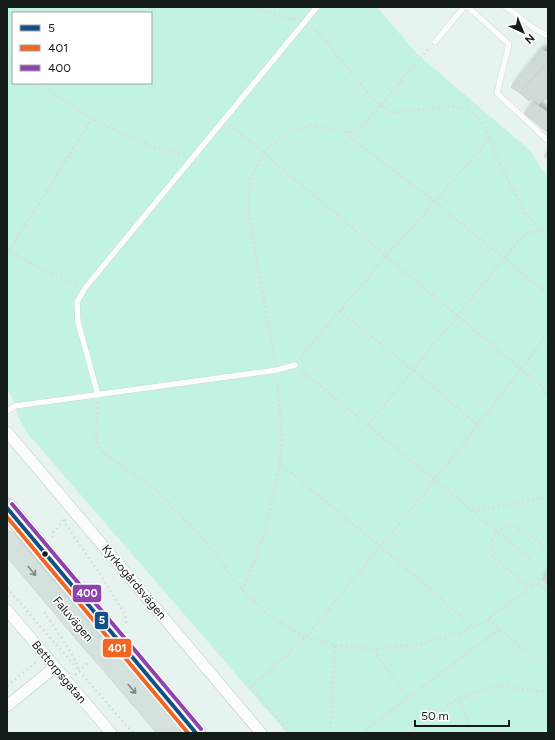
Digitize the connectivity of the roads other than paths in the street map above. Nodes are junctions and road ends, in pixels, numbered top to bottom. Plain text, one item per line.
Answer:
1 (317, 7) edge
2 (464, 7) edge
3 (468, 7) edge
4 (506, 7) edge
5 (548, 36) edge
6 (435, 42) road end
7 (548, 140) edge
8 (295, 365) road end
9 (98, 395) junction
10 (7, 411) edge
11 (7, 432) edge
12 (7, 508) edge
13 (7, 541) edge
14 (7, 610) edge
15 (55, 667) junction
16 (7, 706) edge
17 (106, 730) edge
18 (170, 733) edge
19 (196, 733) edge
20 (261, 733) edge

1 - 9 lane
2 - 6 lane
3 - 7 lane
4 - 5 lane
8 - 9 lane
9 - 10 lane
11 - 20 street, Kyrkogårdsvägen
12 - 19 highway, Faluvägen, bridge
13 -> 18 highway, Faluvägen, bridge
14 - 15 street, Bettorpsgatan
15 - 16 street
15 - 17 street, Bettorpsgatan

